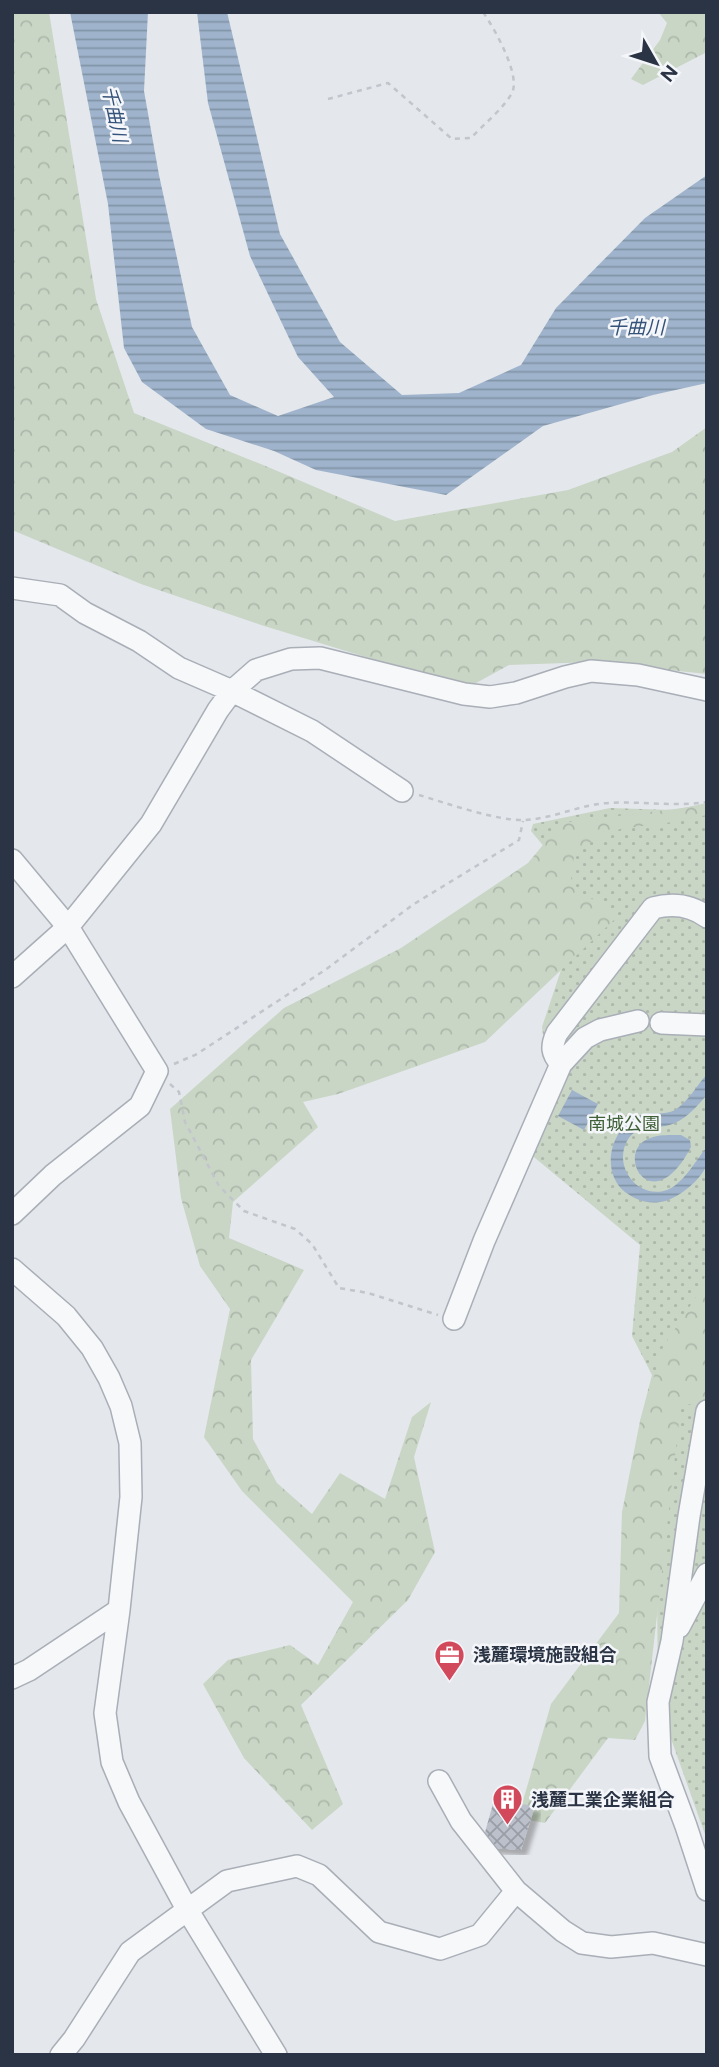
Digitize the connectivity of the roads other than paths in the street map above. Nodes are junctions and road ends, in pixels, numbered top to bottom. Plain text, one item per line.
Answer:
1 (12, 589) edge
2 (707, 690) edge
3 (232, 691) junction
4 (402, 791) road end
5 (12, 860) edge
6 (707, 917) edge
7 (68, 927) junction
8 (12, 977) edge
9 (638, 1021) dead end
10 (662, 1023) dead end
11 (707, 1025) edge
12 (561, 1064) junction
13 (12, 1214) edge
14 (12, 1269) edge
15 (454, 1319) road end
16 (707, 1411) edge
17 (707, 1574) edge
18 (119, 1610) junction
19 (672, 1641) junction
20 (12, 1678) edge
21 (439, 1781) dead end
22 (707, 1890) edge
23 (516, 1891) junction
24 (188, 1911) junction
25 (707, 1955) edge
26 (61, 2055) edge
27 (276, 2055) edge

1 - 3 street
2 - 3 street
3 - 4 street
3 - 7 street
5 - 7 street
6 - 12 street
7 - 8 street
7 - 13 street
9 - 12 street
10 - 11 street
12 - 15 street
14 - 18 street
16 - 19 street
17 - 19 street
18 - 20 street
18 - 24 street
19 - 22 street
21 - 23 street
23 - 24 street
23 - 25 street
24 - 26 street
24 - 27 street

